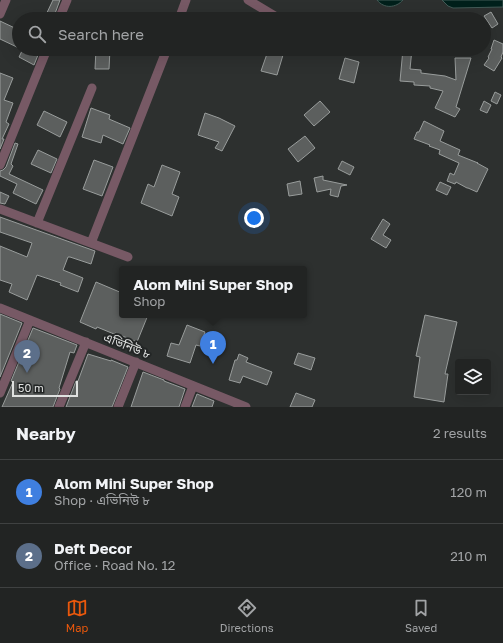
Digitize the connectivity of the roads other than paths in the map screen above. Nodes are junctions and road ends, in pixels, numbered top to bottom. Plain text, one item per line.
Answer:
1 (6, 0) edge
2 (67, 0) edge
3 (186, 0) edge
4 (248, 0) edge
5 (62, 12) edge
6 (182, 12) edge
7 (268, 12) edge
8 (0, 14) edge
9 (44, 56) edge
10 (164, 56) edge
11 (92, 88) dead end
12 (0, 165) edge
13 (0, 209) edge
14 (37, 223) junction
15 (91, 243) junction
16 (128, 257) dead end
17 (0, 308) edge
18 (30, 320) junction
19 (86, 342) junction
20 (136, 362) junction
21 (193, 386) junction
22 (0, 393) edge
23 (59, 407) edge
24 (118, 407) edge
25 (185, 407) edge
26 (244, 407) edge

1 - 8 street
2 - 5 street
3 - 6 street
4 - 7 street
9 - 12 street
10 - 15 street
11 - 14 street
13 - 14 street
14 - 15 street
15 - 16 street
17 - 18 street, এভিনিউ ৮
18 - 19 street, এভিনিউ ৮
18 - 22 street
19 - 20 street, এভিনিউ ৮
19 - 23 street
20 - 21 street, এভিনিউ ৮
20 - 24 street
21 - 25 street
21 - 26 street, এভিনিউ ৮

